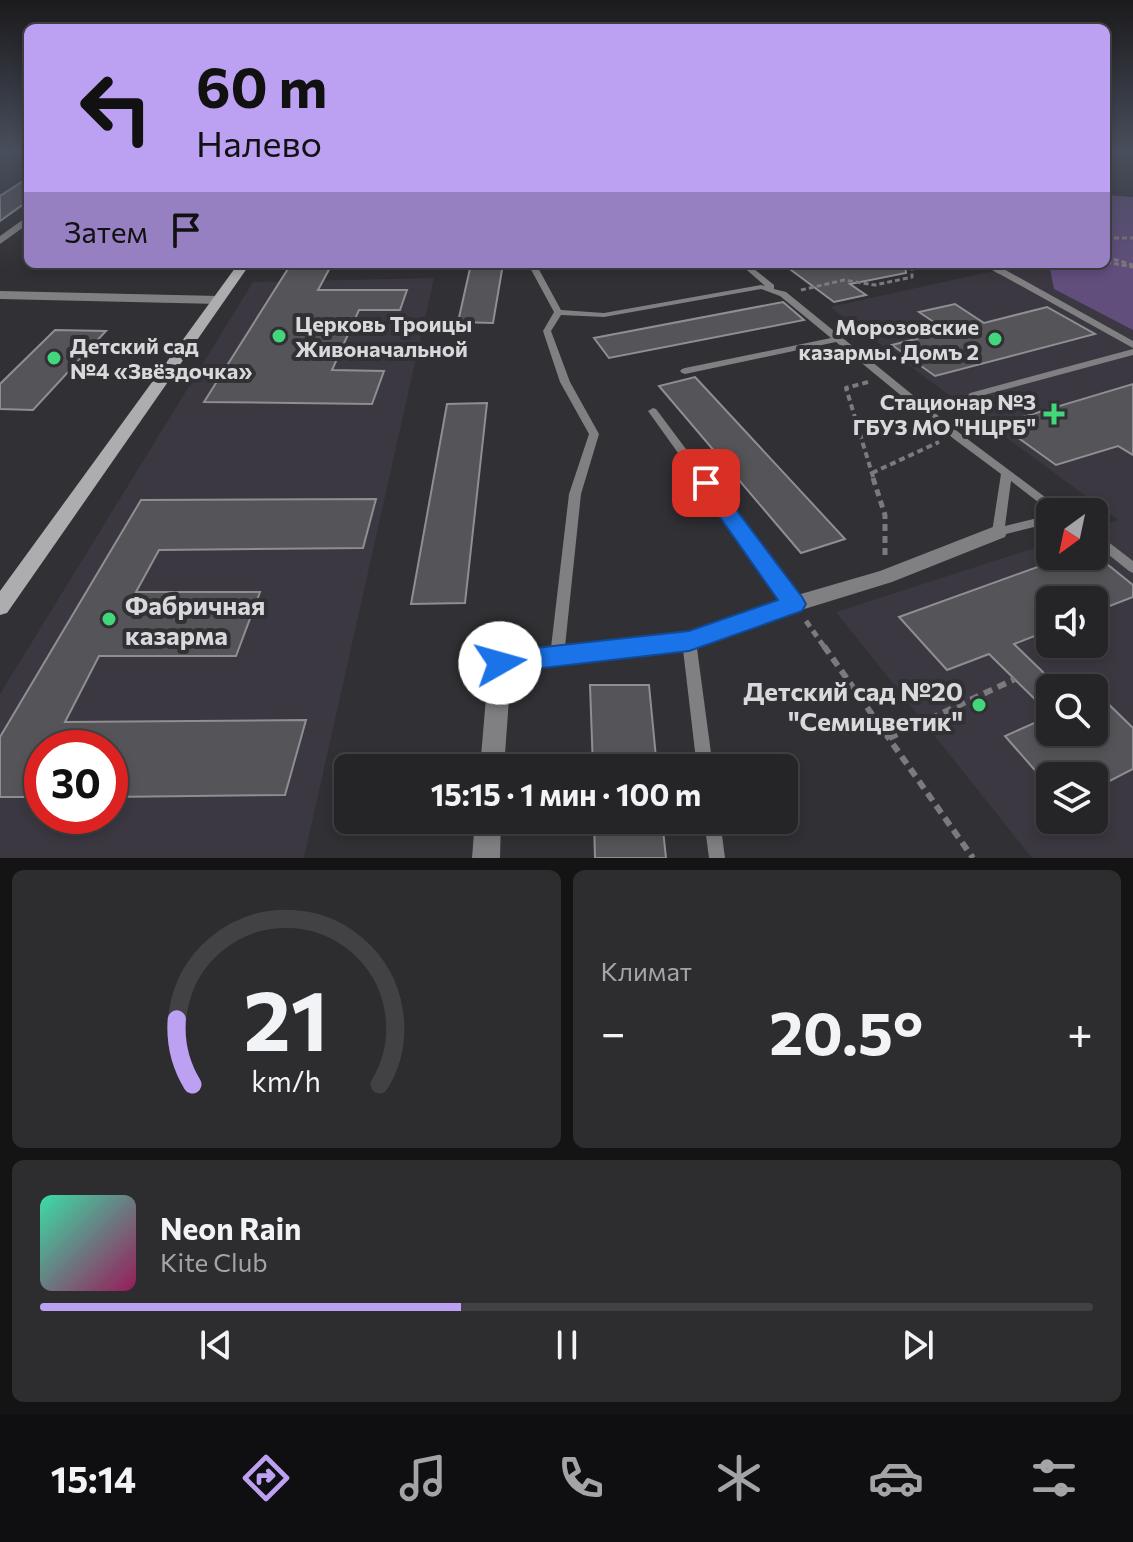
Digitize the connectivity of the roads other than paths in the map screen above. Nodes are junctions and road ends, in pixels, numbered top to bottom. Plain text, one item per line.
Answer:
1 (24, 222) edge
2 (0, 241) edge
3 (241, 268) edge
4 (534, 268) edge
5 (748, 268) edge
6 (996, 268) edge
7 (772, 289) junction
8 (0, 295) edge
9 (219, 300) junction
10 (558, 312) junction
11 (838, 339) junction
12 (1133, 345) edge
13 (1133, 352) edge
14 (685, 371) dead end
15 (973, 395) dead end
16 (653, 411) dead end
17 (1006, 475) junction
18 (1039, 498) edge
19 (1036, 522) edge
20 (998, 532) junction
21 (1108, 548) edge
22 (1133, 568) edge
23 (794, 604) junction
24 (0, 607) edge
25 (689, 641) junction
26 (557, 656) junction
27 (493, 754) edge
28 (703, 754) edge
29 (487, 834) edge
30 (714, 834) edge
31 (486, 858) edge
32 (717, 858) edge

1 - 2 street
3 - 9 street
4 - 10 lane
5 - 7 lane
6 - 12 lane
7 - 10 lane
7 - 11 lane
8 - 9 street
9 - 24 street
10 - 26 lane
11 - 14 lane
11 - 17 lane
13 - 15 lane
16 - 23 lane
17 - 18 lane
17 - 20 lane
19 - 20 lane
20 - 23 street
21 - 22 lane
23 - 25 street
25 - 26 street
25 - 28 lane
26 - 27 street
29 - 31 street
30 - 32 lane

